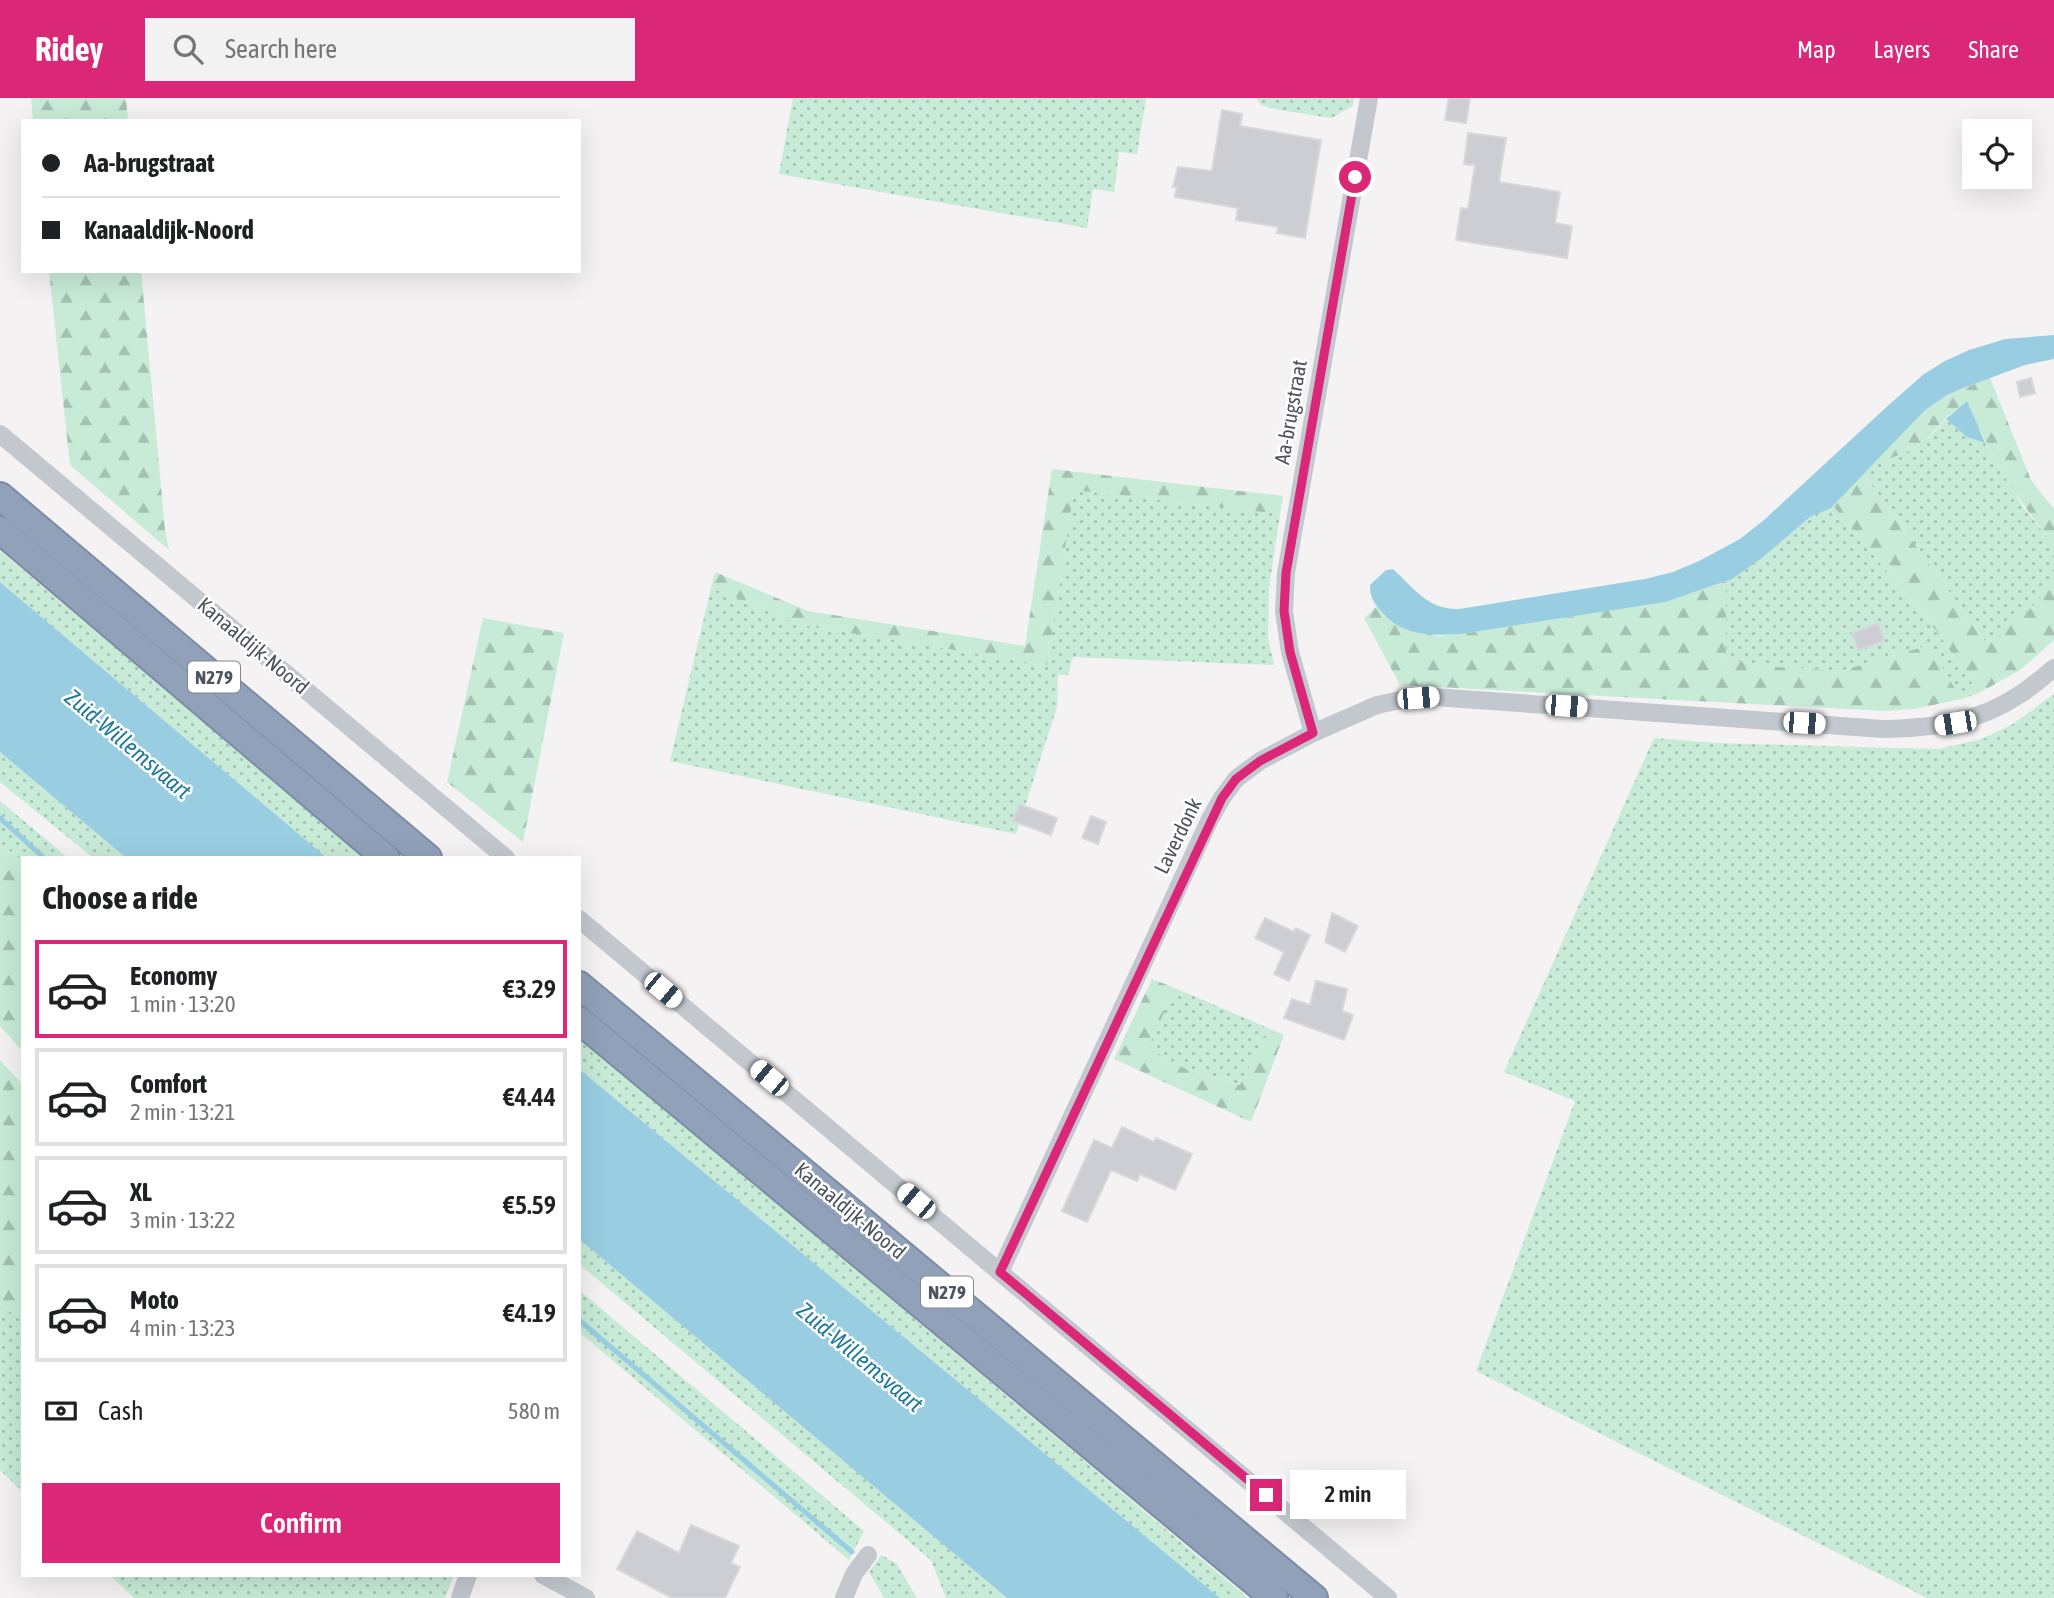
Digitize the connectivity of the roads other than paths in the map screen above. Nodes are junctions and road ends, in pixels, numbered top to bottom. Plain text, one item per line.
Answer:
1 (1369, 98) edge
2 (0, 434) edge
3 (0, 496) edge
4 (0, 530) edge
5 (2054, 668) edge
6 (1313, 733) junction
7 (384, 856) edge
8 (426, 856) edge
9 (504, 856) edge
10 (581, 921) edge
11 (581, 987) edge
12 (581, 1022) edge
13 (1000, 1272) junction
14 (868, 1555) dead end
15 (467, 1577) edge
16 (547, 1577) edge
17 (460, 1598) edge
18 (586, 1598) edge
19 (844, 1598) edge
20 (1274, 1598) edge
21 (1314, 1598) edge
22 (1388, 1598) edge

1 - 6 street, Aa-brugstraat
2 - 9 street, Kanaaldijk-Noord
3 - 8 highway, N279
4 - 7 highway, N279
5 - 6 street, Laverdonk
6 - 13 street, Laverdonk
10 - 13 street
11 - 21 highway, Kanaaldijk-Noord / N279
12 - 20 highway, Kanaaldijk-Noord / N279
13 - 22 street
14 - 19 street
15 - 17 street
16 - 18 street

